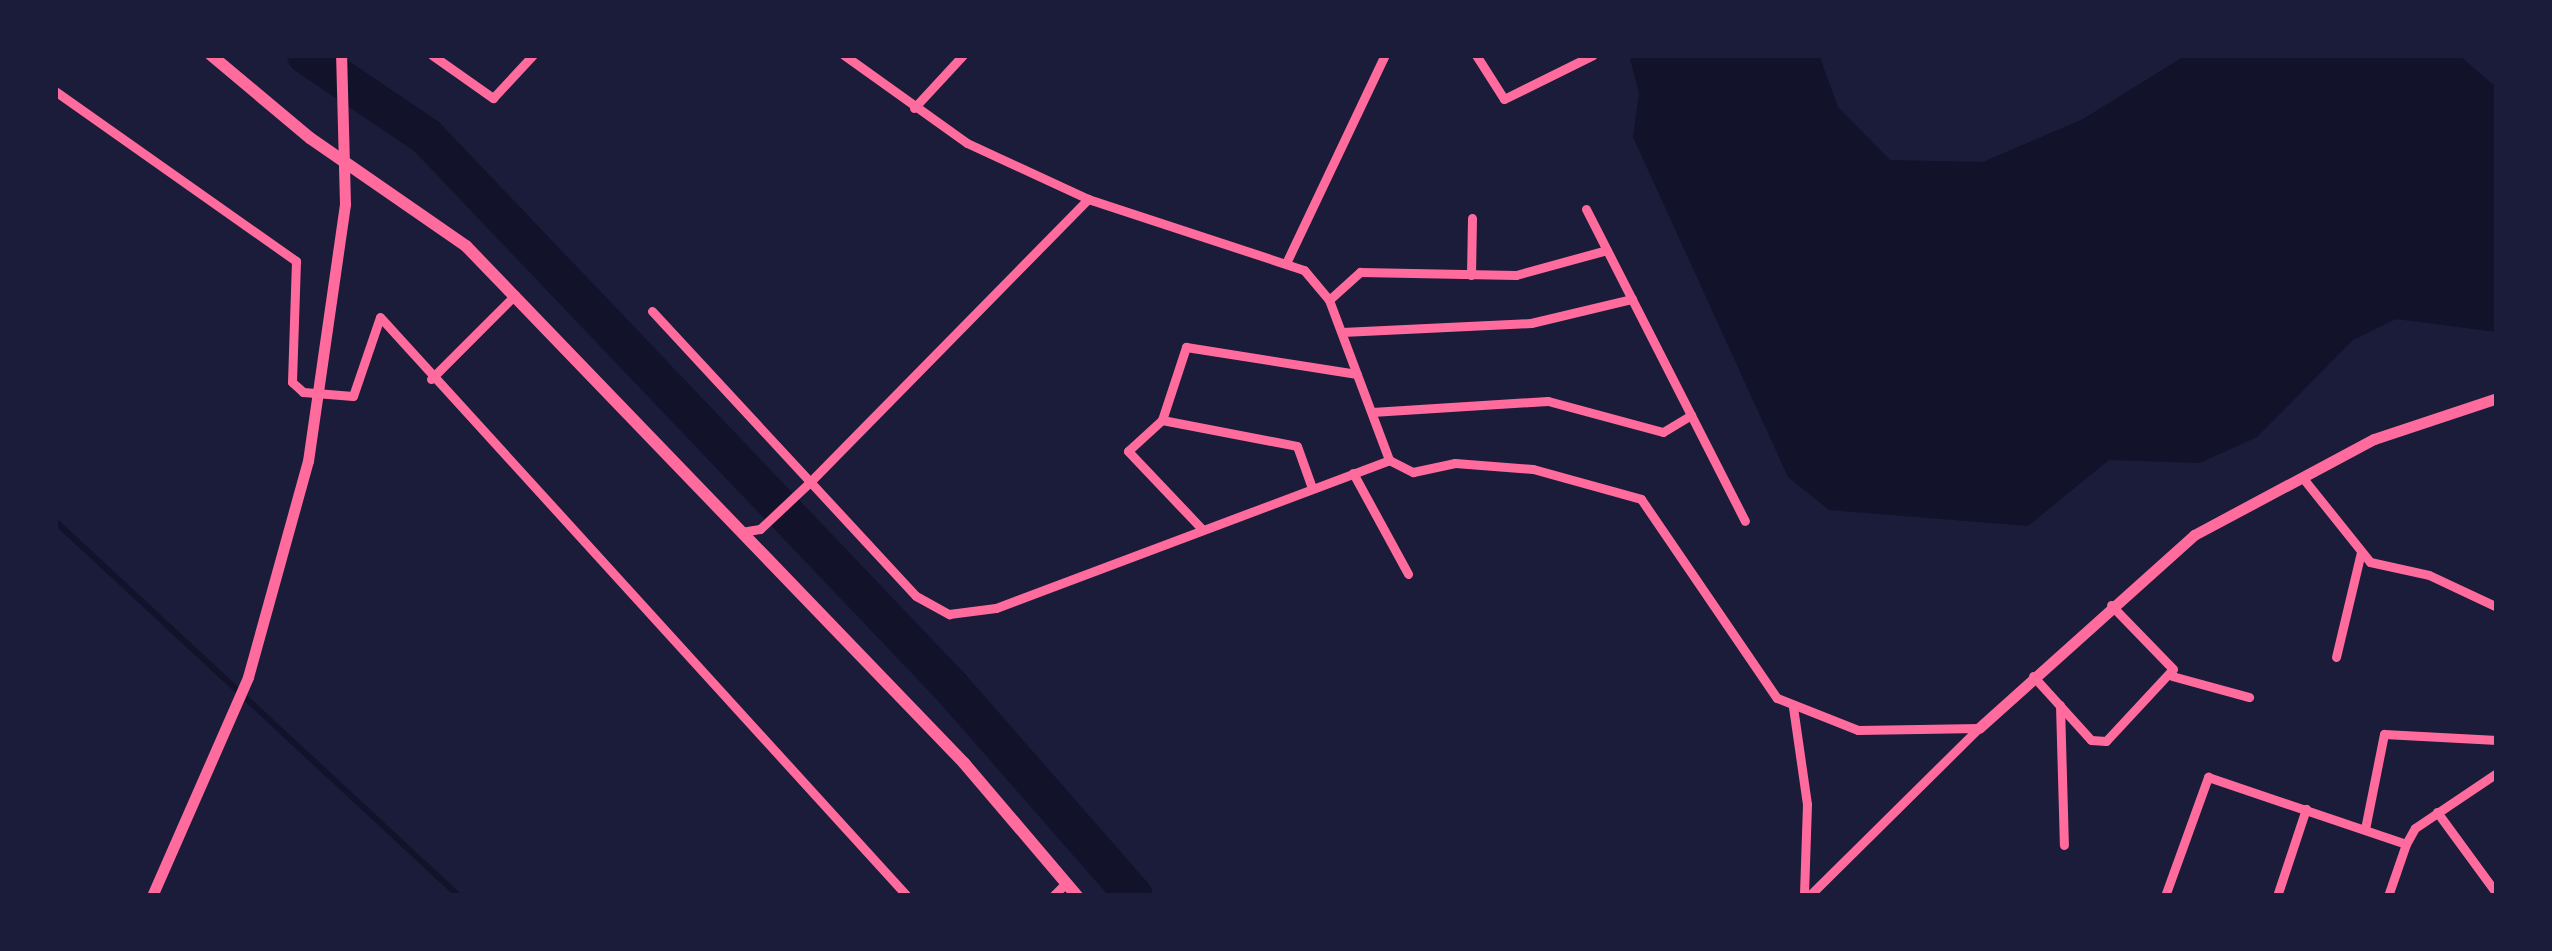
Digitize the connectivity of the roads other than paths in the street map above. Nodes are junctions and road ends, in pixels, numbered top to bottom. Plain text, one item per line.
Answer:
1 (211, 55) edge
2 (341, 55) edge
3 (432, 55) edge
4 (533, 55) edge
5 (844, 55) edge
6 (964, 55) edge
7 (1386, 55) edge
8 (1476, 55) edge
9 (1593, 55) edge
10 (55, 91) edge
11 (914, 108) junction
12 (344, 158) junction
13 (1088, 199) junction
14 (1586, 209) dead end
15 (1472, 218) dead end
16 (1607, 250) junction
17 (1287, 261) junction
18 (1471, 275) junction
19 (515, 295) junction
20 (1632, 298) junction
21 (1330, 300) junction
22 (652, 310) dead end
23 (1342, 332) junction
24 (1357, 374) junction
25 (431, 379) junction
26 (322, 398) junction
27 (2497, 398) edge
28 (1372, 412) junction
29 (1690, 414) junction
30 (1162, 420) junction
31 (1389, 460) junction
32 (1353, 473) junction
33 (2302, 477) junction
34 (807, 485) junction
35 (1312, 488) junction
36 (1745, 522) dead end
37 (1201, 528) junction
38 (741, 532) junction
39 (2361, 552) junction
40 (1408, 574) dead end
41 (2110, 603) junction
42 (2497, 608) edge
43 (2336, 657) dead end
44 (2033, 676) junction
45 (2172, 676) junction
46 (2249, 697) dead end
47 (2060, 705) junction
48 (1793, 708) junction
49 (1979, 728) junction
50 (2497, 740) edge
51 (2497, 773) edge
52 (2306, 809) junction
53 (2437, 812) junction
54 (2365, 828) junction
55 (2406, 844) junction
56 (2064, 845) dead end
57 (1065, 884) junction
58 (2497, 894) edge
59 (152, 896) edge
60 (907, 896) edge
61 (1053, 896) edge
62 (1078, 896) edge
63 (1807, 896) edge
64 (2165, 896) edge
65 (2278, 896) edge
66 (2388, 896) edge

1 - 12 main road
2 - 12 street
3 - 4 street
5 - 11 street
6 - 11 street
7 - 17 street
8 - 9 street
10 - 26 street
11 - 13 street
12 - 19 main road
12 - 26 street
13 - 17 street
13 - 34 street
14 - 16 street
15 - 18 street
16 - 18 street
16 - 20 street
17 - 21 street
18 - 21 street
19 - 25 street
19 - 38 main road
20 - 23 street
20 - 29 street
21 - 23 street
22 - 34 street
23 - 24 street
24 - 28 street
24 - 30 street
25 - 26 street
25 - 60 street
26 - 59 street
27 - 33 street
28 - 29 street
28 - 31 street
29 - 36 street
30 - 35 street
30 - 37 street
31 - 32 street
31 - 48 street
32 - 35 street
32 - 40 street
33 - 39 street
33 - 41 street
34 - 37 street
34 - 38 street
35 - 37 street
38 - 57 main road
39 - 42 street
39 - 43 street
41 - 44 street
41 - 45 street
44 - 47 street
44 - 49 street
45 - 46 street
45 - 47 street
47 - 56 street
48 - 49 street
48 - 63 street
49 - 63 street
50 - 54 street
51 - 53 street
52 - 54 street
52 - 64 street
52 - 65 street
53 - 55 street
53 - 58 street
54 - 55 street
55 - 66 street
57 - 61 street
57 - 62 main road

